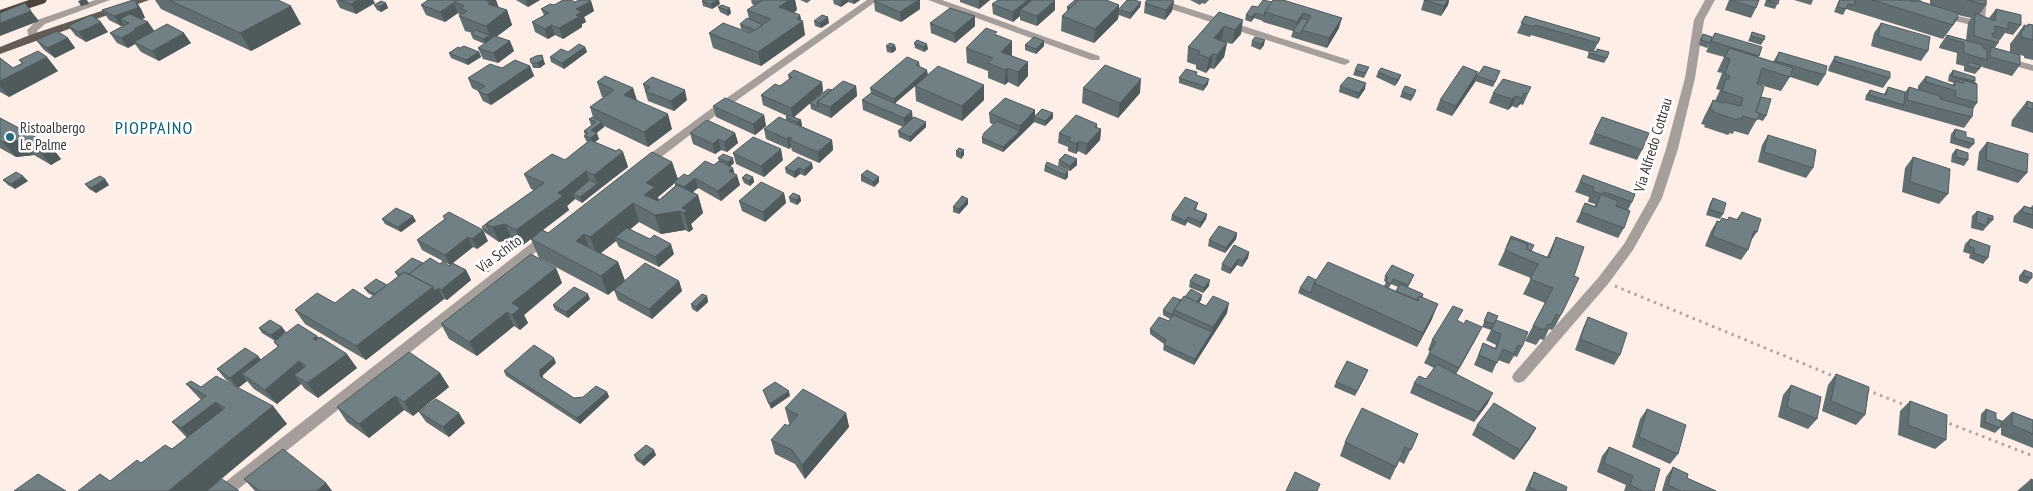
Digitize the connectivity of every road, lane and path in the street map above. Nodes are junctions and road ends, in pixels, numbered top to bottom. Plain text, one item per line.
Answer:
1 (37, 0) edge
2 (41, 0) edge
3 (105, 0) edge
4 (144, 0) edge
5 (872, 0) edge
6 (933, 0) edge
7 (1152, 0) edge
8 (1710, 0) edge
9 (1982, 0) edge
10 (0, 10) edge
11 (1933, 13) edge
12 (0, 14) edge
13 (34, 37) junction
14 (0, 51) edge
15 (1095, 58) dead end
16 (1996, 58) edge
17 (1345, 62) dead end
18 (2033, 68) edge
19 (634, 172) edge
20 (556, 231) edge
21 (1603, 281) junction
22 (1519, 377) dead end
23 (1846, 381) edge
24 (1864, 389) edge
25 (1917, 410) edge
26 (1935, 417) edge
27 (2033, 456) edge
28 (225, 491) edge

1 - 10 highway
2 - 12 highway
3 - 13 street
4 - 13 main road
5 - 19 street
6 - 15 street
7 - 17 street
8 - 21 street, Via Alfredo Cottrau
9 - 11 street
13 - 14 main road
16 - 18 street
20 - 28 street, Via Schito
21 - 22 street, Via Alfredo Cottrau
21 - 23 path
24 - 25 path
26 - 27 path

